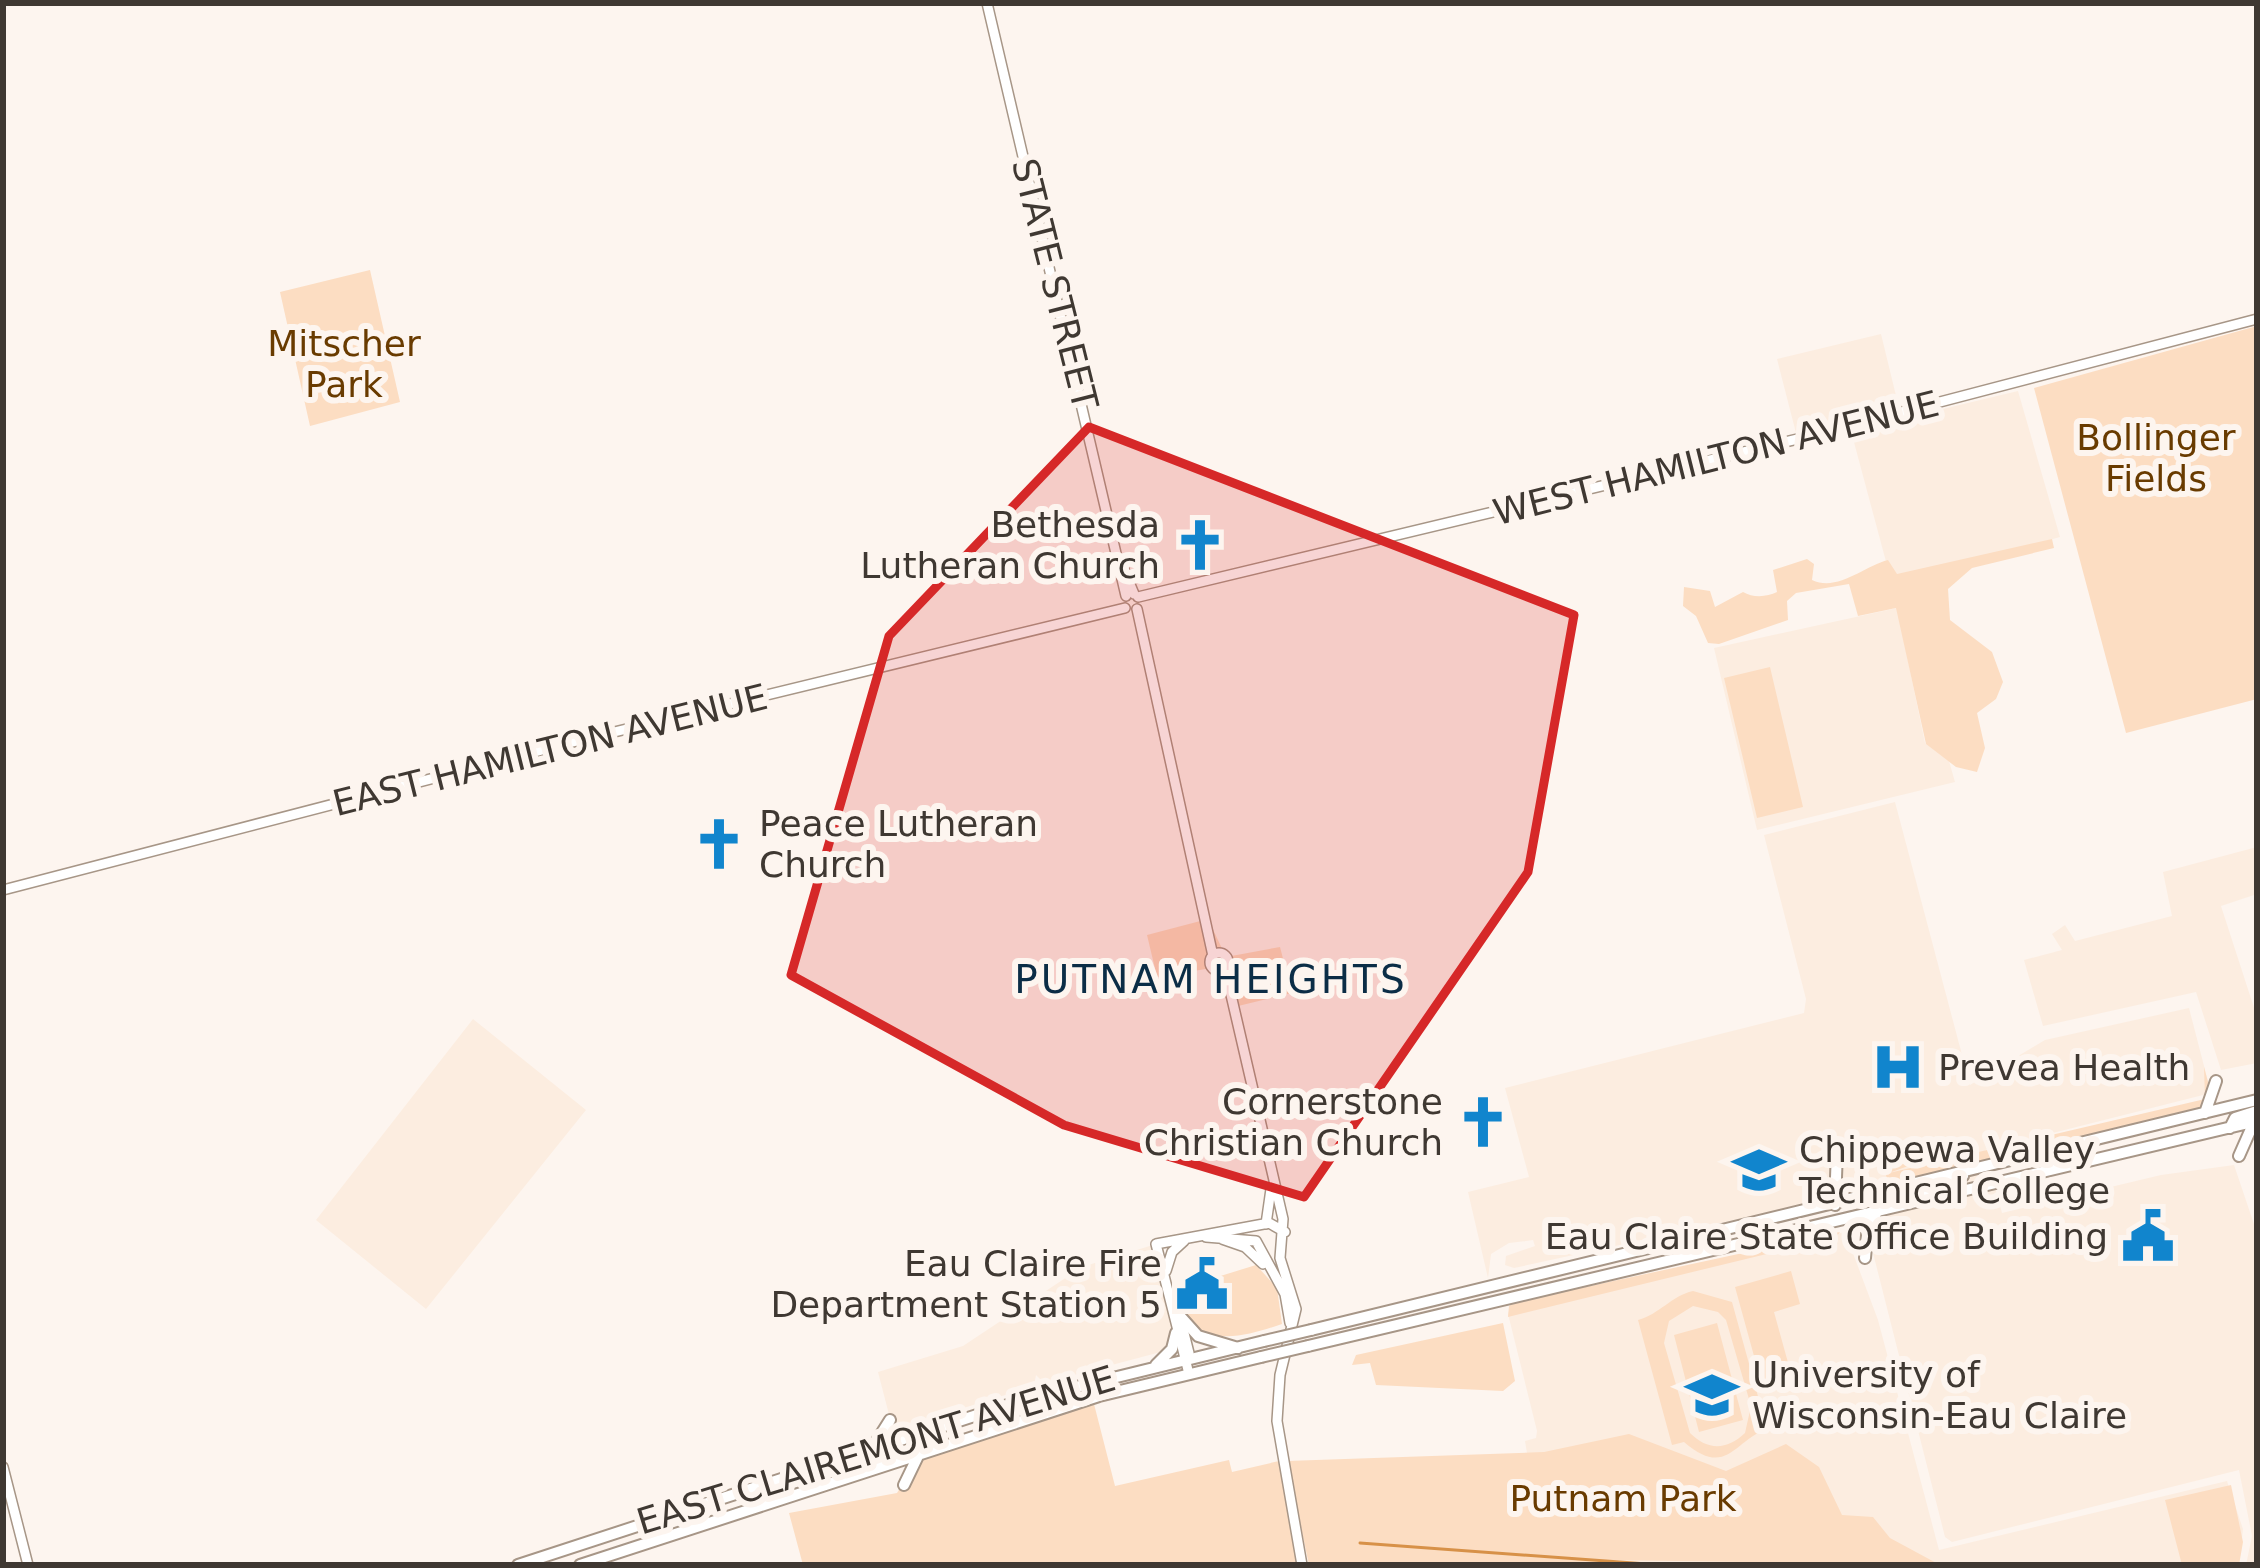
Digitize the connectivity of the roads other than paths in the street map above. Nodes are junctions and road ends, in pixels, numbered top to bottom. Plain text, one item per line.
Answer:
1 (987, 3) edge
2 (2257, 319) edge
3 (1132, 603) junction
4 (3, 890) edge
5 (2216, 1081) dead end
6 (2257, 1100) edge
7 (2202, 1115) junction
8 (2256, 1118) edge
9 (1837, 1150) dead end
10 (2239, 1156) dead end
11 (1976, 1169) junction
12 (1271, 1178) junction
13 (1835, 1205) junction
14 (1879, 1212) junction
15 (1854, 1218) junction
16 (1264, 1224) junction
17 (1285, 1232) junction
18 (1194, 1236) junction
19 (1217, 1237) junction
20 (1258, 1244) junction
21 (1282, 1246) junction
22 (1865, 1258) dead end
23 (1166, 1277) junction
24 (1278, 1282) junction
25 (1169, 1290) junction
26 (1180, 1316) junction
27 (1291, 1323) junction
28 (1176, 1333) junction
29 (1238, 1348) junction
30 (1186, 1359) junction
31 (1155, 1366) junction
32 (1189, 1374) junction
33 (890, 1420) dead end
34 (870, 1449) junction
35 (922, 1452) junction
36 (3, 1467) edge
37 (904, 1485) dead end
38 (28, 1565) edge
39 (518, 1565) edge
40 (580, 1565) edge
41 (1303, 1565) edge

1 - 3 street, STATE STREET
2 - 3 street, WEST HAMILTON AVENUE
3 - 4 street, EAST HAMILTON AVENUE
3 - 12 street, STATE STREET
5 - 7 main road
6 - 7 main road
7 - 11 main road
8 - 10 main road
8 - 14 main road
9 - 13 main road
11 - 13 main road, EAST CLAIREMONT AVENUE
11 - 15 main road
12 - 16 street
12 - 17 street
13 - 29 main road, EAST CLAIREMONT AVENUE, bridge
14 - 15 main road
14 - 22 main road
15 - 32 main road, EAST CLAIREMONT AVENUE, bridge
16 - 17 street
16 - 18 street
16 - 20 street
17 - 21 street
18 - 19 street
18 - 23 street
18 - 23 street
19 - 20 street
19 - 24 street
20 - 21 street
20 - 24 street
21 - 27 street
23 - 25 street
24 - 27 street
25 - 26 street
25 - 28 street
26 - 29 main road
26 - 30 street
27 - 41 street
28 - 30 street
28 - 31 main road
29 - 30 main road, EAST CLAIREMONT AVENUE
30 - 31 main road, EAST CLAIREMONT AVENUE
30 - 32 street
31 - 34 main road, EAST CLAIREMONT AVENUE
32 - 35 main road, EAST CLAIREMONT AVENUE
33 - 34 main road
34 - 39 main road, EAST CLAIREMONT AVENUE
35 - 37 main road
35 - 40 main road, EAST CLAIREMONT AVENUE
36 - 38 street

